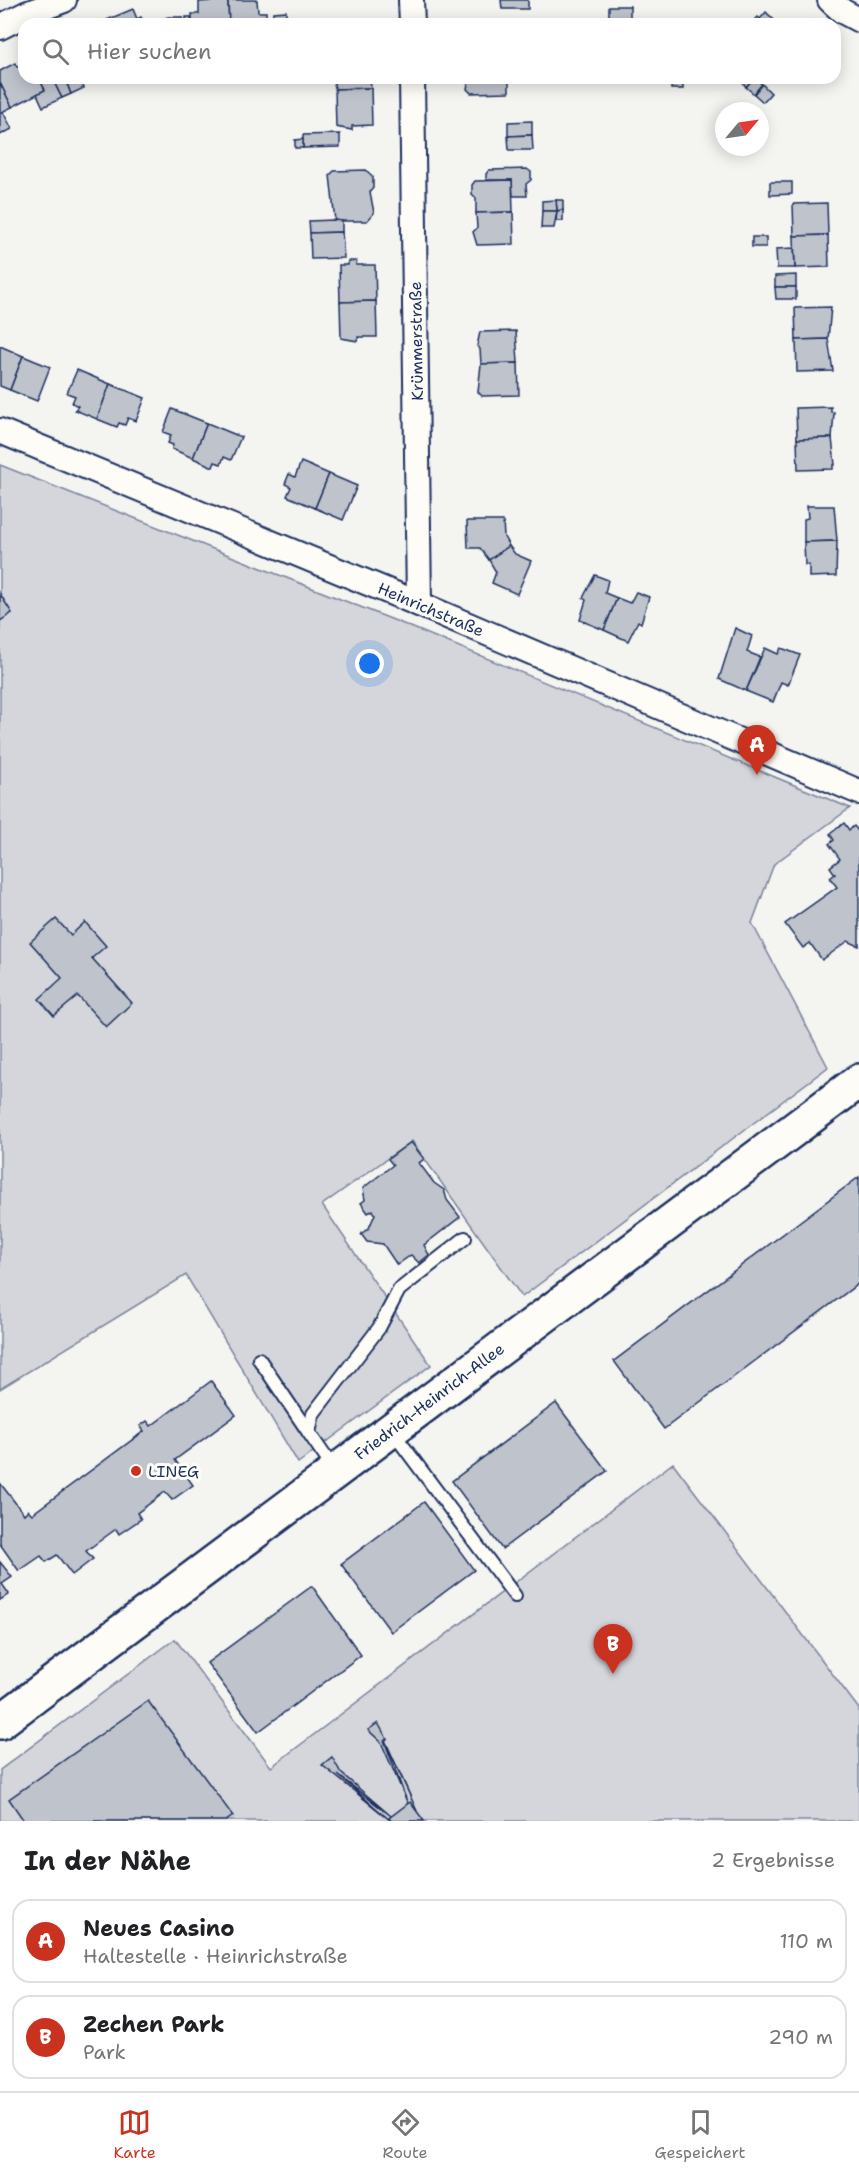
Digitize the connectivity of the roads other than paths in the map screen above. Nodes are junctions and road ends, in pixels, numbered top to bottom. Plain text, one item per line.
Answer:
1 (64, 0) edge
2 (411, 0) edge
3 (830, 0) edge
4 (412, 18) edge
5 (859, 20) edge
6 (0, 27) edge
7 (412, 84) edge
8 (0, 431) edge
9 (419, 604) junction
10 (859, 792) edge
11 (859, 1081) edge
12 (465, 1238) dead end
13 (259, 1359) dead end
14 (391, 1429) junction
15 (309, 1433) junction
16 (335, 1471) junction
17 (515, 1596) dead end
18 (0, 1722) edge

1 - 6 street
2 - 4 street
3 - 5 street
7 - 9 street, Krümmerstraße
8 - 9 street, Heinrichstraße
9 - 10 street, Heinrichstraße
11 - 14 main road, Friedrich-Heinrich-Allee
12 - 15 lane
13 - 15 lane
14 - 16 main road, Friedrich-Heinrich-Allee
14 - 17 lane
15 - 16 lane
16 - 18 main road, Friedrich-Heinrich-Allee

